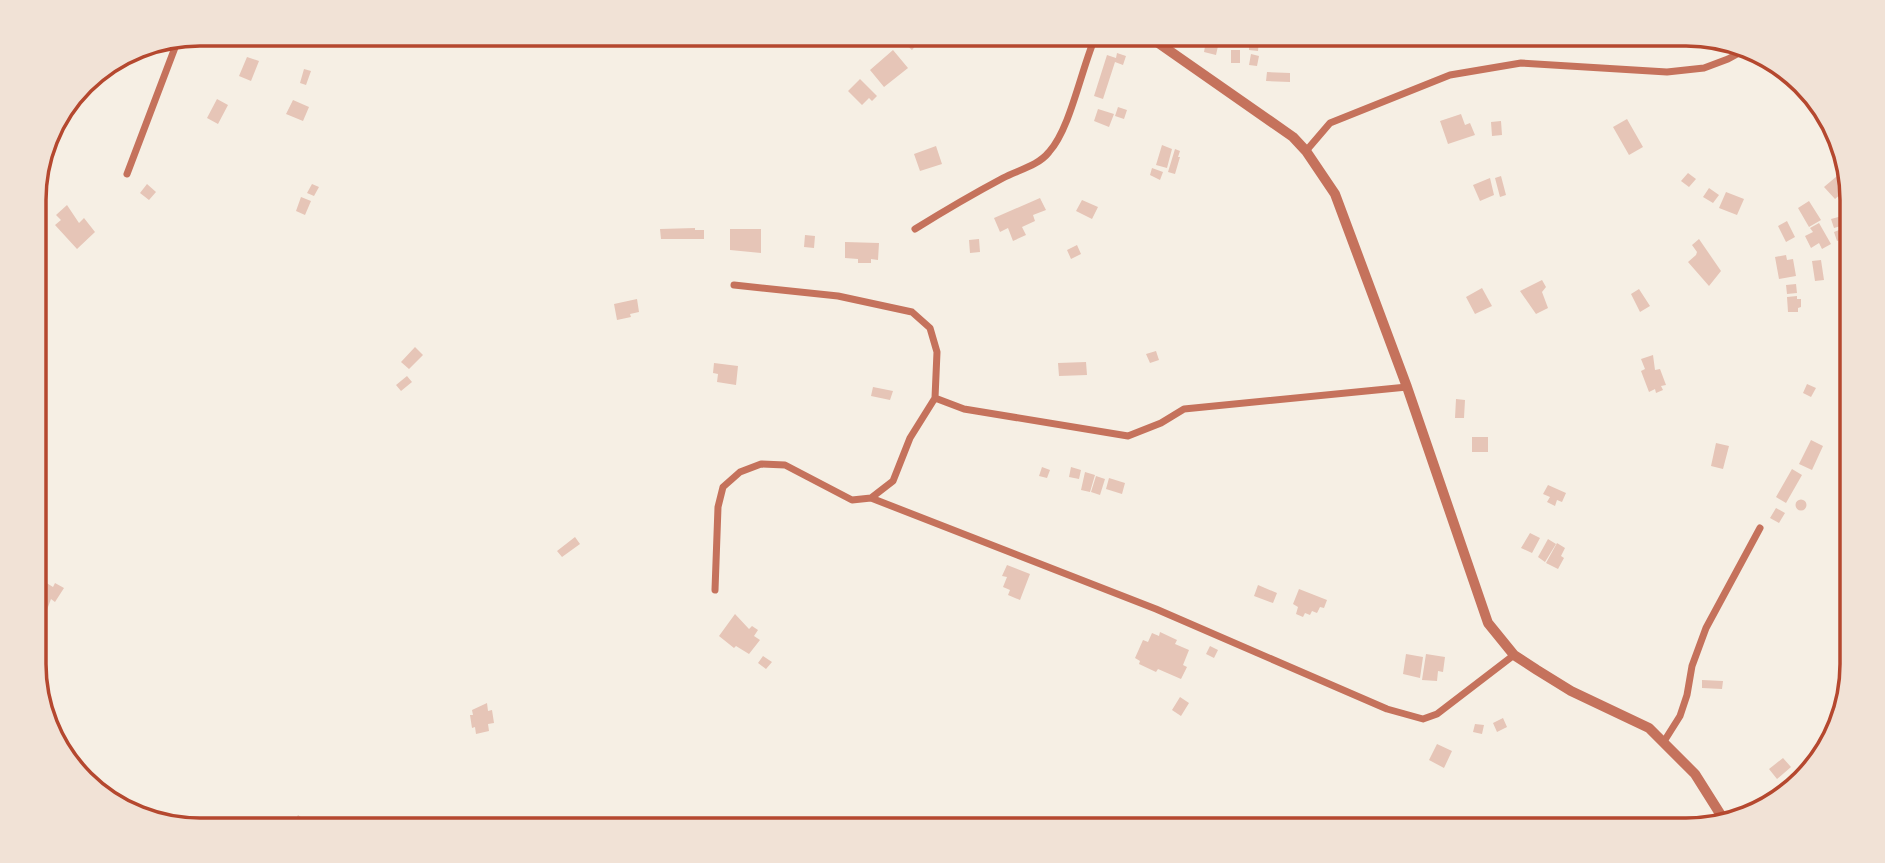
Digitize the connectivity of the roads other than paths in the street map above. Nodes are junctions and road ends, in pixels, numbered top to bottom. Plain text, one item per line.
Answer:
1 (1092, 46) edge
2 (1162, 46) edge
3 (175, 47) edge
4 (1736, 54) edge
5 (1306, 150) junction
6 (127, 174) dead end
7 (915, 229) dead end
8 (734, 285) dead end
9 (1407, 387) junction
10 (935, 398) junction
11 (871, 498) junction
12 (1760, 528) dead end
13 (715, 590) dead end
14 (1514, 655) junction
15 (1663, 743) junction
16 (1720, 814) edge

1 - 7 street
2 - 5 street
3 - 6 street
4 - 5 street
5 - 9 street
8 - 10 street
9 - 10 street
9 - 14 street
10 - 11 street
11 - 13 street
11 - 14 street
12 - 15 street
14 - 15 street
15 - 16 street

